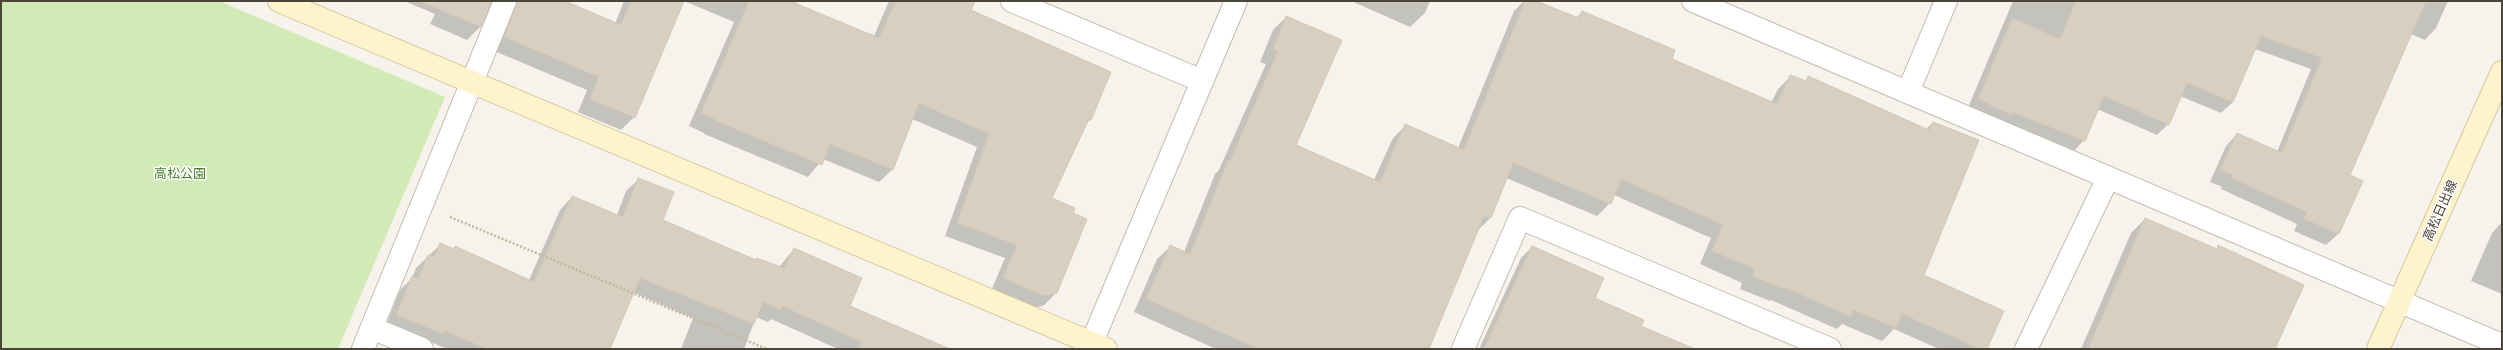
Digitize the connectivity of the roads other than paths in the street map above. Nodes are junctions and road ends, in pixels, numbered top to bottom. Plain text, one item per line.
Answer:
1 (279, 1) edge
2 (505, 1) edge
3 (1012, 1) edge
4 (1236, 1) edge
5 (1693, 1) edge
6 (1946, 1) edge
7 (2502, 72) edge
8 (1202, 81) junction
9 (471, 82) junction
10 (1908, 92) junction
11 (2108, 178) junction
12 (2400, 303) junction
13 (372, 328) junction
14 (2502, 345) edge
15 (1096, 347) edge
16 (363, 349) edge
17 (422, 349) edge
18 (1463, 349) edge
19 (1830, 349) edge
20 (2026, 349) edge
21 (2378, 349) edge

1 - 9 street
2 - 9 street
3 - 8 street
4 - 8 street
5 - 10 street
6 - 10 street
7 - 12 street, 高松日出線
8 - 15 street
9 - 13 street
9 - 15 street
10 - 11 street
11 - 12 street
11 - 20 street
12 - 14 street
12 - 21 street, 高松日出線
13 - 16 street
13 - 17 street
18 - 19 street

